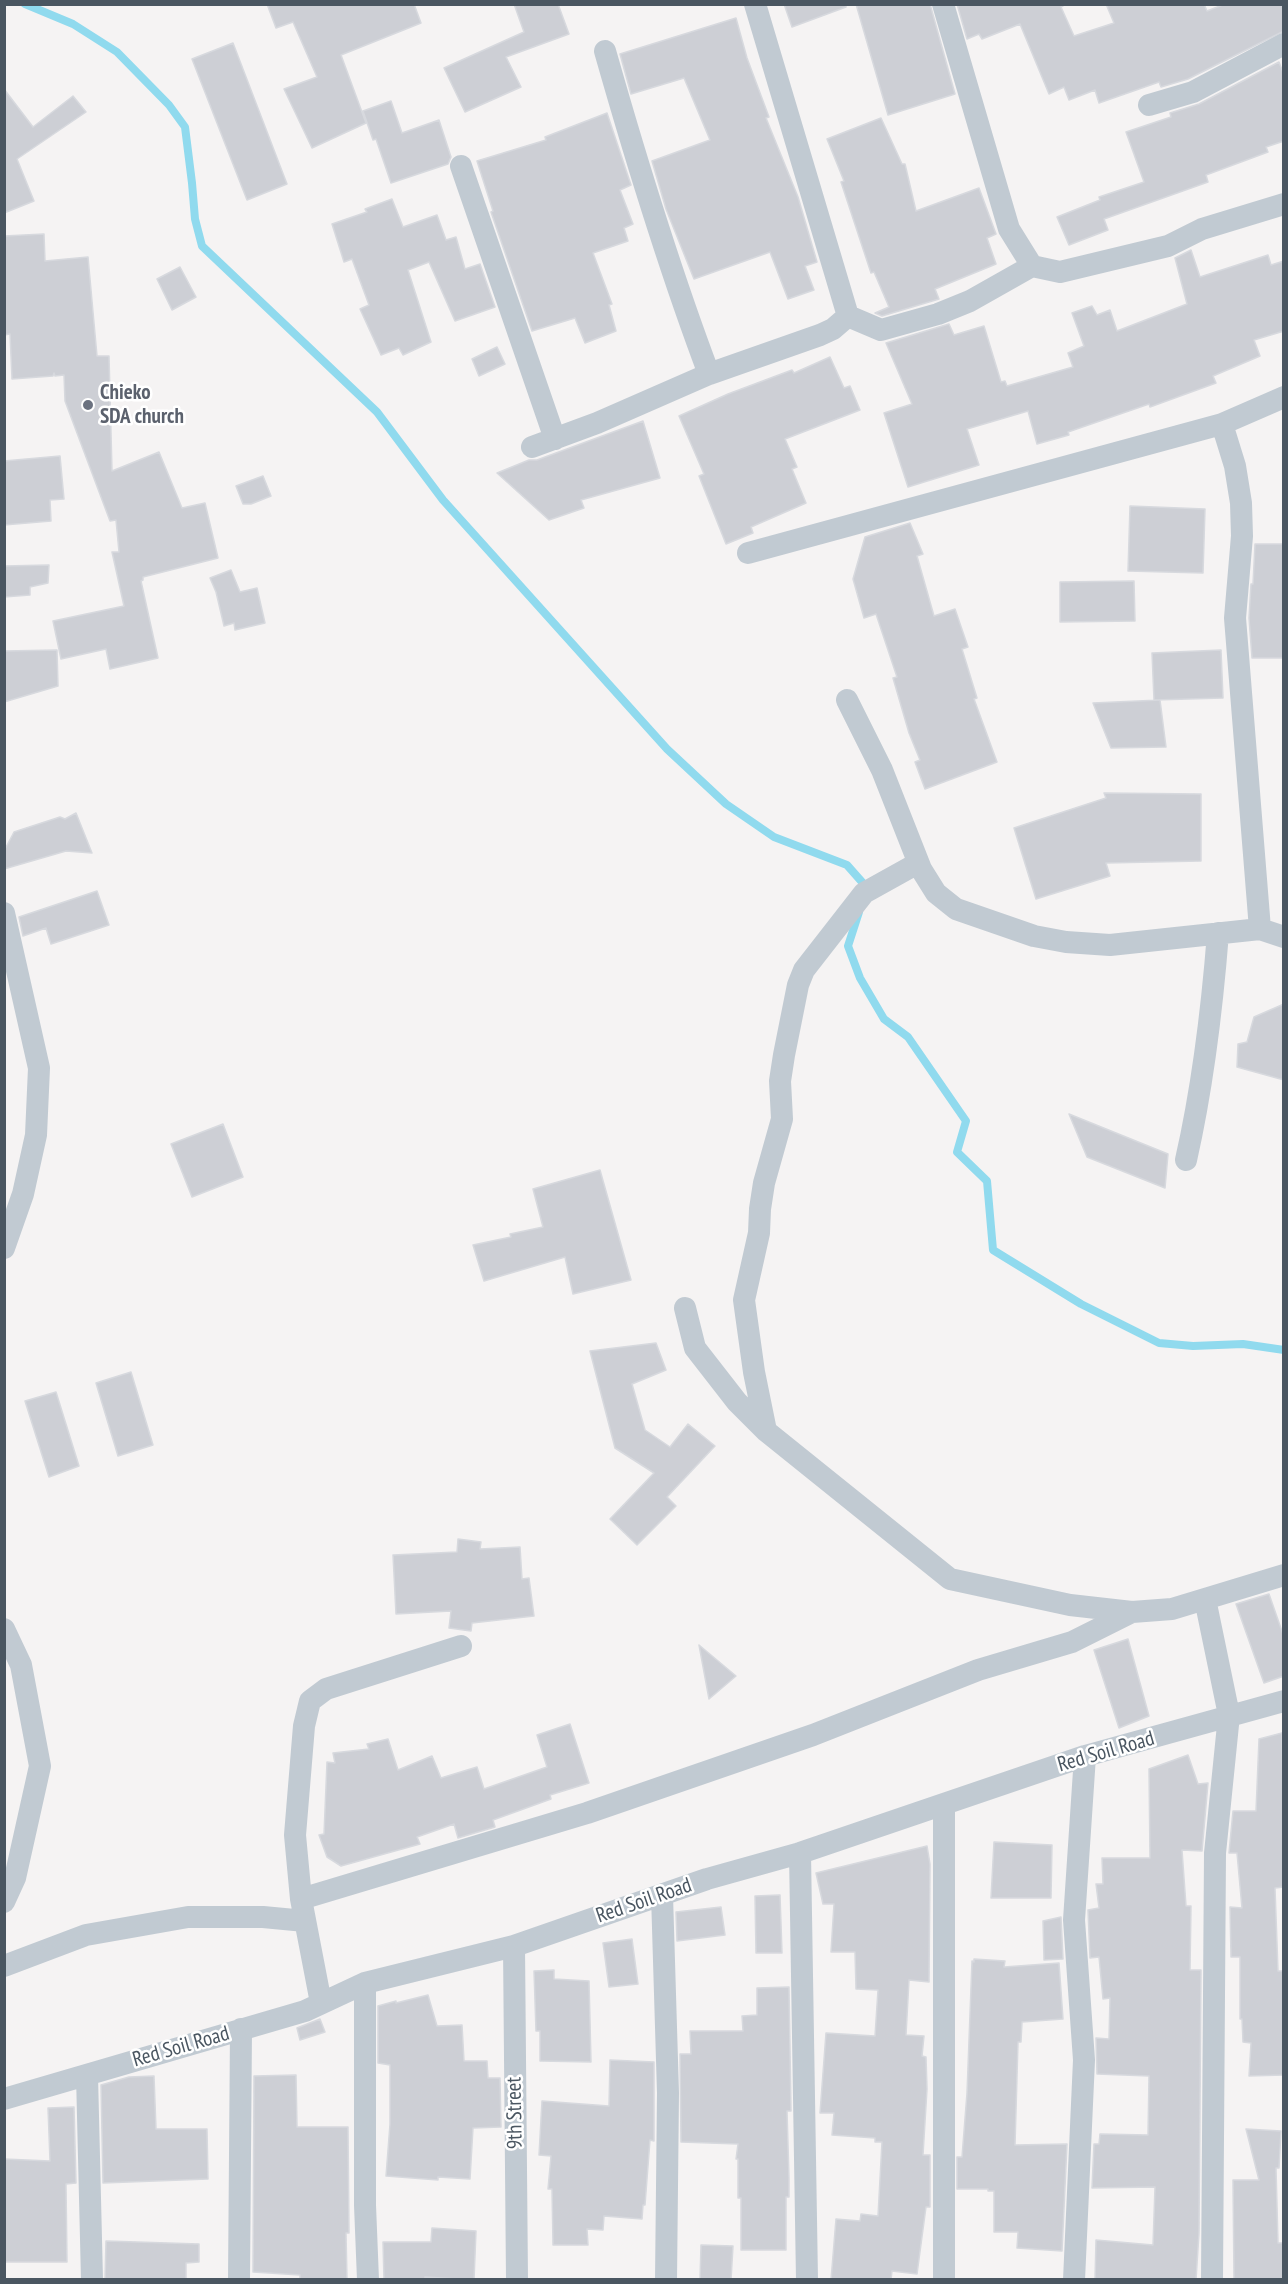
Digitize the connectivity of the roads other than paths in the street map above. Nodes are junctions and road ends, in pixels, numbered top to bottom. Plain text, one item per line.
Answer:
1 (755, 4) edge
2 (943, 4) edge
3 (1284, 44) edge
4 (605, 51) dead end
5 (1149, 105) dead end
6 (461, 166) dead end
7 (1284, 204) edge
8 (1032, 266) junction
9 (848, 316) junction
10 (709, 374) junction
11 (1284, 397) edge
12 (1222, 424) junction
13 (555, 439) junction
14 (532, 447) dead end
15 (748, 553) dead end
16 (847, 700) dead end
17 (918, 863) junction
18 (4, 913) edge
19 (1260, 929) junction
20 (1218, 933) junction
21 (1284, 937) edge
22 (1186, 1160) dead end
23 (12, 1203) edge
24 (4, 1248) edge
25 (685, 1308) dead end
26 (766, 1431) junction
27 (1284, 1575) edge
28 (1205, 1599) junction
29 (1132, 1612) junction
30 (4, 1629) edge
31 (461, 1646) dead end
32 (1284, 1701) edge
33 (1229, 1715) junction
34 (1085, 1756) junction
35 (944, 1805) junction
36 (800, 1853) junction
37 (662, 1895) junction
38 (4, 1902) edge
39 (303, 1910) junction
40 (514, 1946) junction
41 (4, 1966) edge
42 (365, 1983) junction
43 (321, 2003) junction
44 (241, 2030) junction
45 (87, 2075) junction
46 (4, 2099) edge
47 (92, 2280) edge
48 (239, 2280) edge
49 (368, 2280) edge
50 (517, 2280) edge
51 (666, 2280) edge
52 (807, 2280) edge
53 (944, 2280) edge
54 (1074, 2280) edge
55 (1212, 2280) edge

1 - 9 street
2 - 8 street
3 - 5 street
4 - 10 street
6 - 13 street
7 - 8 street
8 - 9 street
9 - 10 street
10 - 13 street
11 - 12 street
12 - 15 street
12 - 19 street
13 - 14 street
16 - 17 street
17 - 20 street
17 - 26 street
18 - 23 street
19 - 20 street
19 - 21 street
20 - 22 street
23 - 24 street
25 - 26 street
26 - 29 street
27 - 28 street
28 - 29 street
28 - 33 street
29 - 39 street
30 - 38 street
31 - 39 street
32 - 33 street, Red Soil Road
33 - 34 street, Red Soil Road
33 - 55 street
34 - 35 street, Red Soil Road
34 - 54 street
35 - 36 street, Red Soil Road
35 - 53 street
36 - 37 street, Red Soil Road
36 - 52 street
37 - 40 street, Red Soil Road
37 - 51 street
39 - 41 street
39 - 43 street
40 - 42 street, Red Soil Road
40 - 50 street, 9th Street
42 - 43 street, Red Soil Road
42 - 49 street
43 - 44 street, Red Soil Road
44 - 45 street, Red Soil Road
44 - 48 street
45 - 46 street, Red Soil Road
45 - 47 street

